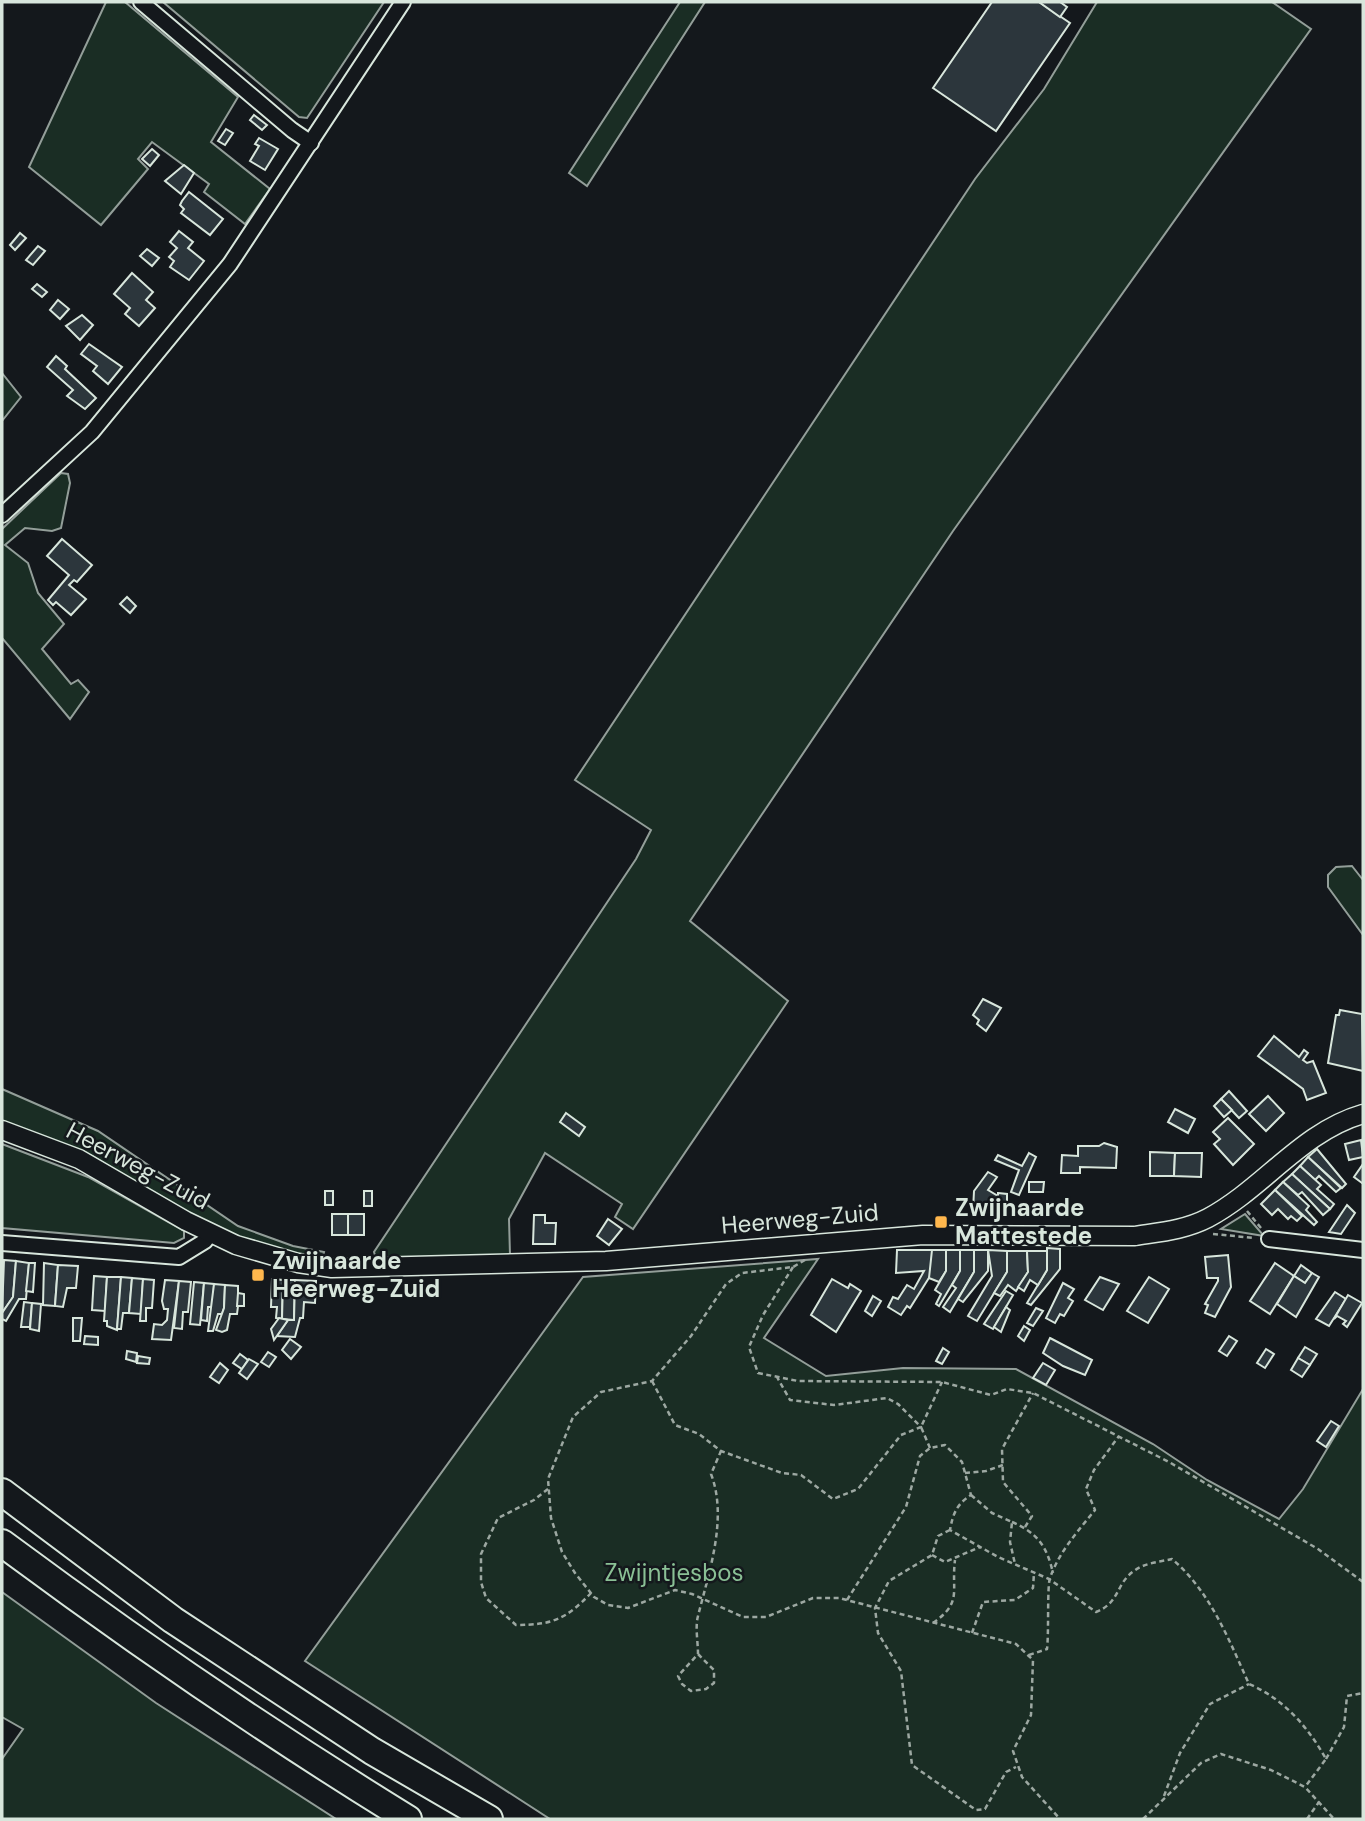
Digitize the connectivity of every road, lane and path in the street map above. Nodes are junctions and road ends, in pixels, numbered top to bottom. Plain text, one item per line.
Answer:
1 (141, 2) edge
2 (403, 2) edge
3 (311, 143) junction
4 (2, 515) edge
5 (1363, 1114) edge
6 (2, 1130) edge
7 (1239, 1198) junction
8 (1187, 1226) junction
9 (211, 1233) junction
10 (1269, 1239) junction
11 (2, 1243) edge
12 (1363, 1250) edge
13 (777, 1377) junction
14 (652, 1381) junction
15 (942, 1382) junction
16 (1033, 1393) junction
17 (921, 1427) junction
18 (1119, 1436) junction
19 (930, 1448) junction
20 (721, 1451) junction
21 (1003, 1465) junction
22 (964, 1473) junction
23 (549, 1488) junction
24 (2, 1492) edge
25 (971, 1495) junction
26 (1012, 1522) junction
27 (1025, 1527) junction
28 (950, 1530) junction
29 (2, 1543) edge
30 (981, 1547) junction
31 (932, 1555) junction
32 (956, 1560) junction
33 (1015, 1564) junction
34 (1034, 1572) junction
35 (1053, 1573) junction
36 (1049, 1579) junction
37 (1363, 1582) edge
38 (591, 1593) junction
39 (704, 1599) junction
40 (847, 1600) junction
41 (875, 1608) junction
42 (932, 1623) junction
43 (972, 1633) junction
44 (698, 1654) junction
45 (1028, 1656) junction
46 (1249, 1684) junction
47 (1363, 1693) edge
48 (1326, 1759) junction
49 (1016, 1767) junction
50 (1305, 1787) junction
51 (1163, 1799) junction
52 (1319, 1802) junction
53 (408, 1819) edge
54 (489, 1819) edge
55 (1059, 1819) edge
56 (1143, 1819) edge
57 (1307, 1819) edge
58 (1334, 1819) edge

1 - 3 street
2 - 3 street
3 - 4 street
5 - 7 street, Heerweg-Zuid
6 - 9 street, Heerweg-Zuid
7 - 8 street, Heerweg-Zuid
7 - 10 path
8 - 9 street, Heerweg-Zuid
8 - 10 path
9 - 11 street, Heerweg-Zuid
10 - 12 street
13 - 14 path
13 - 15 path
13 - 17 path
14 - 20 path
14 - 23 path
15 - 16 path
15 - 17 path
16 - 18 path
16 - 21 path
17 - 19 path
17 - 20 path
18 - 35 path
18 - 37 path
19 - 22 path
19 - 40 path
20 - 39 path
21 - 22 path
21 - 27 path
22 - 25 path
23 - 38 path
23 - 38 path
24 - 54 highway
25 - 26 path
25 - 28 path
26 - 27 path
26 - 33 path
27 - 35 path
28 - 30 path
28 - 31 path
29 - 53 highway
30 - 32 path
30 - 33 path
31 - 32 path
31 - 41 path
32 - 42 path
33 - 34 path
34 - 36 path
34 - 43 path
35 - 36 path
36 - 45 path
36 - 46 path
38 - 39 path
39 - 40 path
39 - 44 path
40 - 41 path
41 - 42 path
41 - 49 path
42 - 43 path
43 - 45 path
44 - 44 path
45 - 49 path
46 - 48 path
46 - 51 path
47 - 48 path
48 - 50 path
49 - 55 path
50 - 51 path
50 - 52 path
51 - 56 path
52 - 57 path
52 - 58 path

